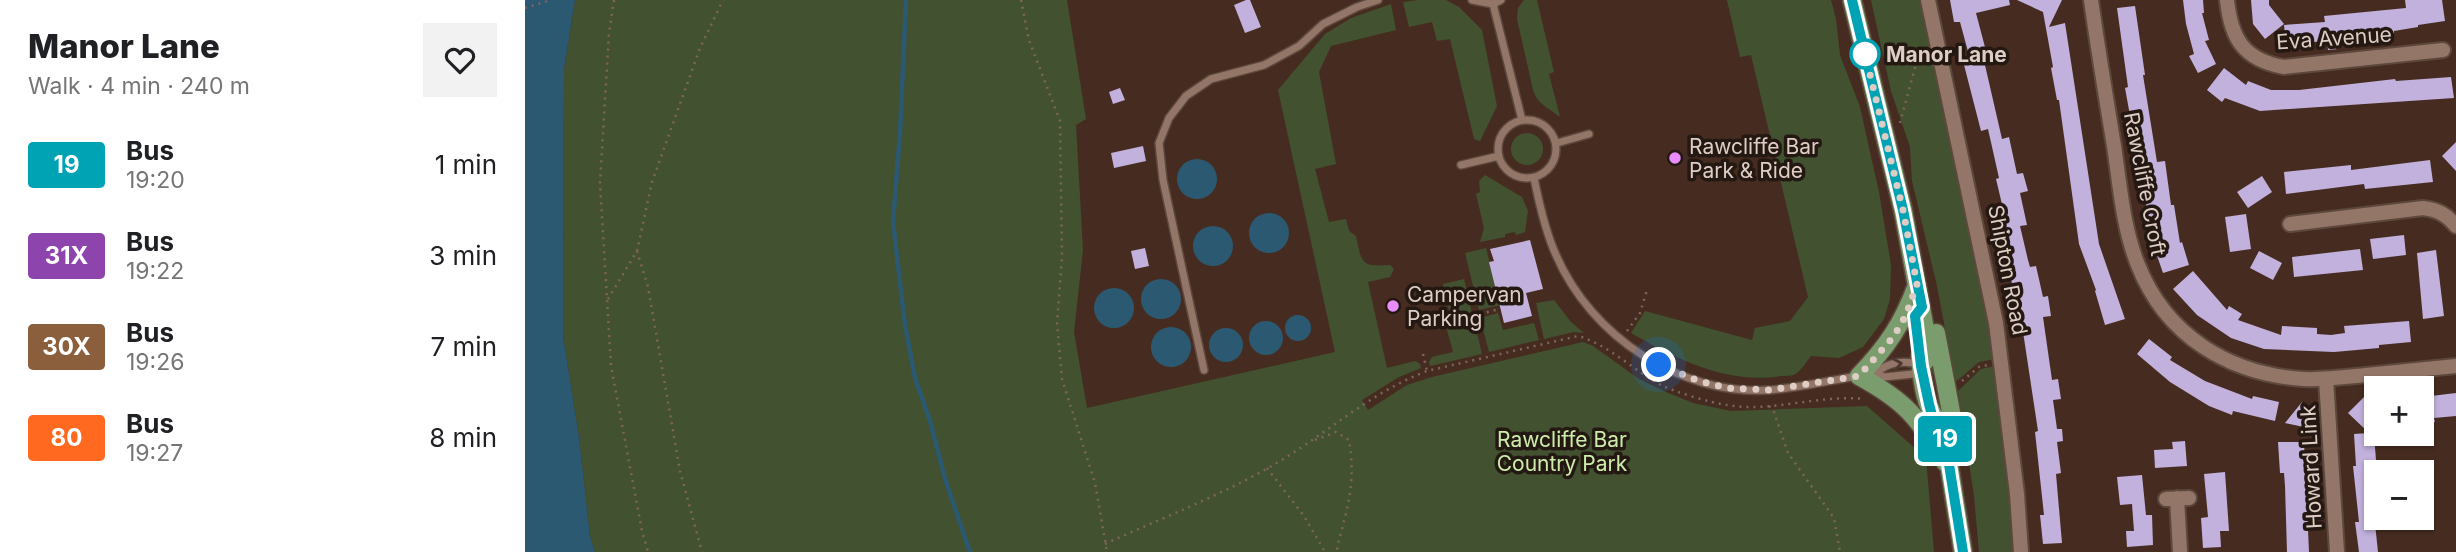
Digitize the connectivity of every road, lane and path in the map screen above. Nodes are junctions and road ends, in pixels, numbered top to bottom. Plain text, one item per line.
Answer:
1 (551, 0) edge
2 (614, 0) edge
3 (723, 0) edge
4 (1021, 0) edge
5 (1378, 0) edge
6 (1472, 0) edge
7 (1501, 0) edge
8 (1852, 0) edge
9 (1928, 0) edge
10 (2091, 0) edge
11 (2228, 0) edge
12 (1493, 4) junction
13 (525, 8) edge
14 (1923, 35) dead end
15 (2442, 50) dead end
16 (1522, 120) junction
17 (1900, 123) dead end
18 (1588, 134) dead end
19 (1557, 143) junction
20 (1499, 156) junction
21 (1461, 165) dead end
22 (1534, 178) junction
23 (2290, 224) dead end
24 (2456, 226) edge
25 (637, 251) junction
26 (1917, 284) junction
27 (1647, 290) dead end
28 (607, 302) junction
29 (1922, 307) junction
30 (1500, 309) dead end
31 (1445, 322) dead end
32 (1620, 340) junction
33 (1423, 354) dead end
34 (2001, 362) junction
35 (1921, 366) junction
36 (2456, 366) edge
37 (1204, 370) dead end
38 (1427, 371) junction
39 (1867, 374) junction
40 (2326, 379) junction
41 (1951, 383) junction
42 (1769, 406) dead end
43 (1943, 427) junction
44 (1285, 458) junction
45 (1267, 468) junction
46 (1949, 469) junction
47 (2177, 498) dead end
48 (1105, 544) junction
49 (648, 552) edge
50 (702, 552) edge
51 (1107, 552) edge
52 (1325, 552) edge
53 (1338, 552) edge
54 (1840, 552) edge
55 (1963, 552) edge
56 (2021, 552) edge
57 (2181, 552) edge
58 (2337, 552) edge

1 - 13 path
2 - 28 path
3 - 25 path
4 - 48 path
5 - 37 lane
6 - 12 lane
7 - 12 lane
8 - 26 main road
9 - 34 street, Shipton Road
10 - 40 street, Rawcliffe Croft
11 - 15 street, Eva Avenue
12 - 16 lane
14 - 17 path
16 - 19 lane
16 - 20 lane
18 - 19 lane
19 - 22 lane
20 - 21 lane
20 - 22 lane
22 - 32 lane
23 - 24 street
25 - 28 path
25 - 50 path
26 - 29 main road
26 - 39 main road
27 - 32 path
28 - 49 path
29 - 35 main road
29 - 41 main road
30 - 31 path
32 - 38 path
32 - 39 lane
33 - 38 path
34 - 41 path
34 - 56 street, Shipton Road
39 -> 35 lane
35 - 39 lane
35 - 41 main road
35 - 43 main road
36 - 40 street, Rawcliffe Croft
38 - 44 path
39 - 46 main road
40 - 58 street, Howard Link
41 - 43 main road
42 - 54 path
43 - 46 main road
44 - 45 path
44 - 53 path
45 - 48 path
45 - 52 path
46 - 55 main road
47 - 57 street
48 - 51 path

